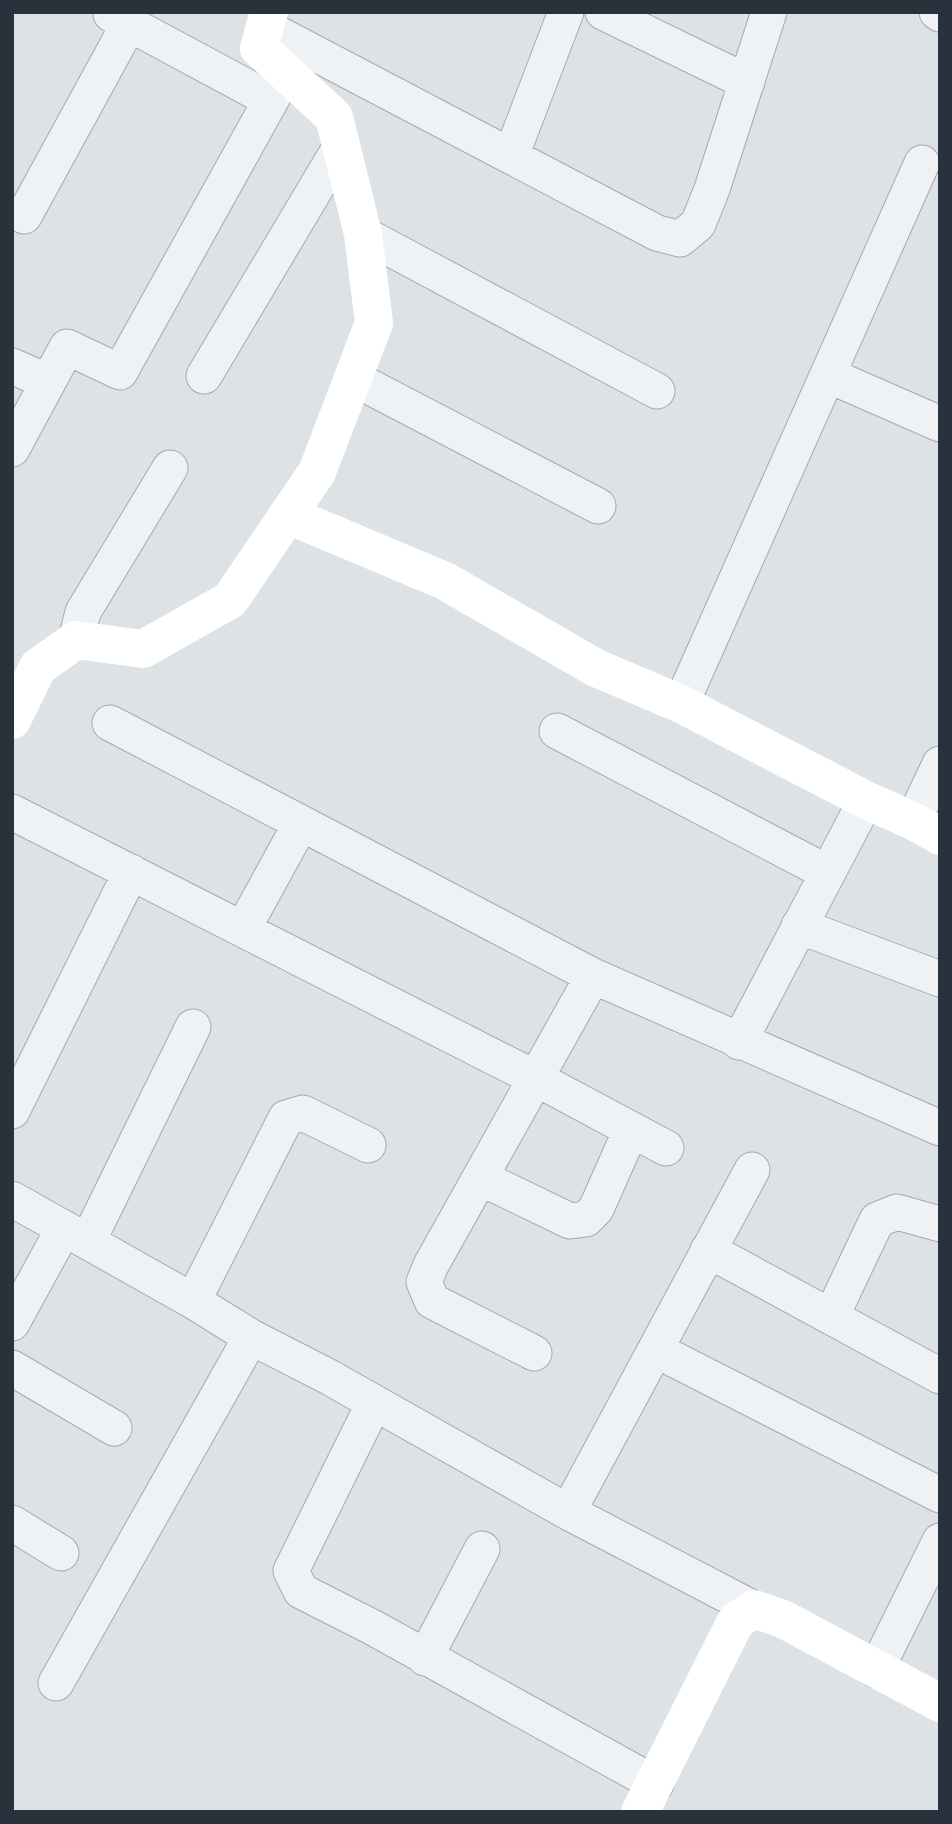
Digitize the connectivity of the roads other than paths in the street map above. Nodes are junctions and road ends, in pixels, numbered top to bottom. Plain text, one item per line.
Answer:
1 (566, 12) edge
2 (603, 12) edge
3 (769, 12) edge
4 (119, 18) edge
5 (267, 20) edge
6 (747, 82) junction
7 (279, 86) junction
8 (341, 146) junction
9 (511, 156) junction
10 (922, 163) dead end
11 (24, 216) dead end
12 (363, 234) junction
13 (12, 366) edge
14 (828, 375) junction
15 (204, 376) dead end
16 (353, 378) junction
17 (48, 382) junction
18 (657, 391) dead end
19 (937, 415) edge
20 (12, 449) edge
21 (170, 468) dead end
22 (598, 506) dead end
23 (288, 515) junction
24 (76, 640) junction
25 (681, 704) junction
26 (12, 720) edge
27 (110, 723) dead end
28 (557, 731) dead end
29 (940, 764) edge
30 (866, 800) junction
31 (12, 812) edge
32 (301, 822) junction
33 (927, 829) edge
34 (131, 872) junction
35 (828, 873) junction
36 (799, 926) junction
37 (243, 929) junction
38 (593, 976) junction
39 (940, 979) edge
40 (193, 1027) dead end
41 (739, 1041) junction
42 (537, 1079) junction
43 (12, 1111) edge
44 (940, 1128) edge
45 (631, 1130) junction
46 (368, 1145) dead end
47 (666, 1148) dead end
48 (752, 1170) dead end
49 (481, 1178) junction
50 (12, 1199) edge
51 (940, 1224) edge
52 (76, 1235) junction
53 (708, 1250) junction
54 (193, 1301) junction
55 (831, 1317) junction
56 (12, 1323) edge
57 (251, 1337) junction
58 (656, 1350) junction
59 (534, 1353) dead end
60 (12, 1368) edge
61 (940, 1376) edge
62 (374, 1403) junction
63 (114, 1428) dead end
64 (940, 1495) edge
65 (568, 1512) junction
66 (12, 1523) edge
67 (940, 1541) edge
68 (482, 1549) dead end
69 (61, 1553) dead end
70 (754, 1609) junction
71 (425, 1658) junction
72 (876, 1670) junction
73 (56, 1683) dead end
74 (940, 1703) edge
75 (648, 1798) edge

1 - 9 street
2 - 6 street
3 - 6 street
4 - 7 street
4 - 11 street
5 - 7 street
5 - 9 street
6 - 9 street
7 - 8 street
7 - 17 street
8 - 12 street
8 - 15 street
10 - 14 street
12 - 16 street
12 - 18 street
13 - 17 street
14 - 19 street
14 - 25 street
16 - 22 street
16 - 23 street
17 - 20 street
21 - 24 street
23 - 24 street
23 - 25 street
24 - 26 street
25 - 30 street
27 - 32 street
28 - 35 street
29 - 33 street
30 - 33 street
30 - 35 street
31 - 34 street
32 - 37 street
32 - 38 street
34 - 37 street
34 - 43 street
35 - 36 street
36 - 39 street
36 - 41 street
37 - 42 street
38 - 41 street
38 - 42 street
40 - 52 street
41 - 44 street
42 - 45 street
42 - 49 street
45 - 47 street
45 - 49 street
46 - 54 street
48 - 53 street
49 - 59 street
50 - 52 street
51 - 55 street
52 - 54 street
52 - 56 street
53 - 55 street
53 - 58 street
54 - 57 street
55 - 61 street
57 - 62 street
57 - 73 street
58 - 64 street
58 - 65 street
60 - 63 street
62 - 65 street
62 - 71 street
65 - 70 street
66 - 69 street
67 - 72 street
68 - 71 street
70 - 72 street
70 - 75 street
71 - 75 street
72 - 74 street

